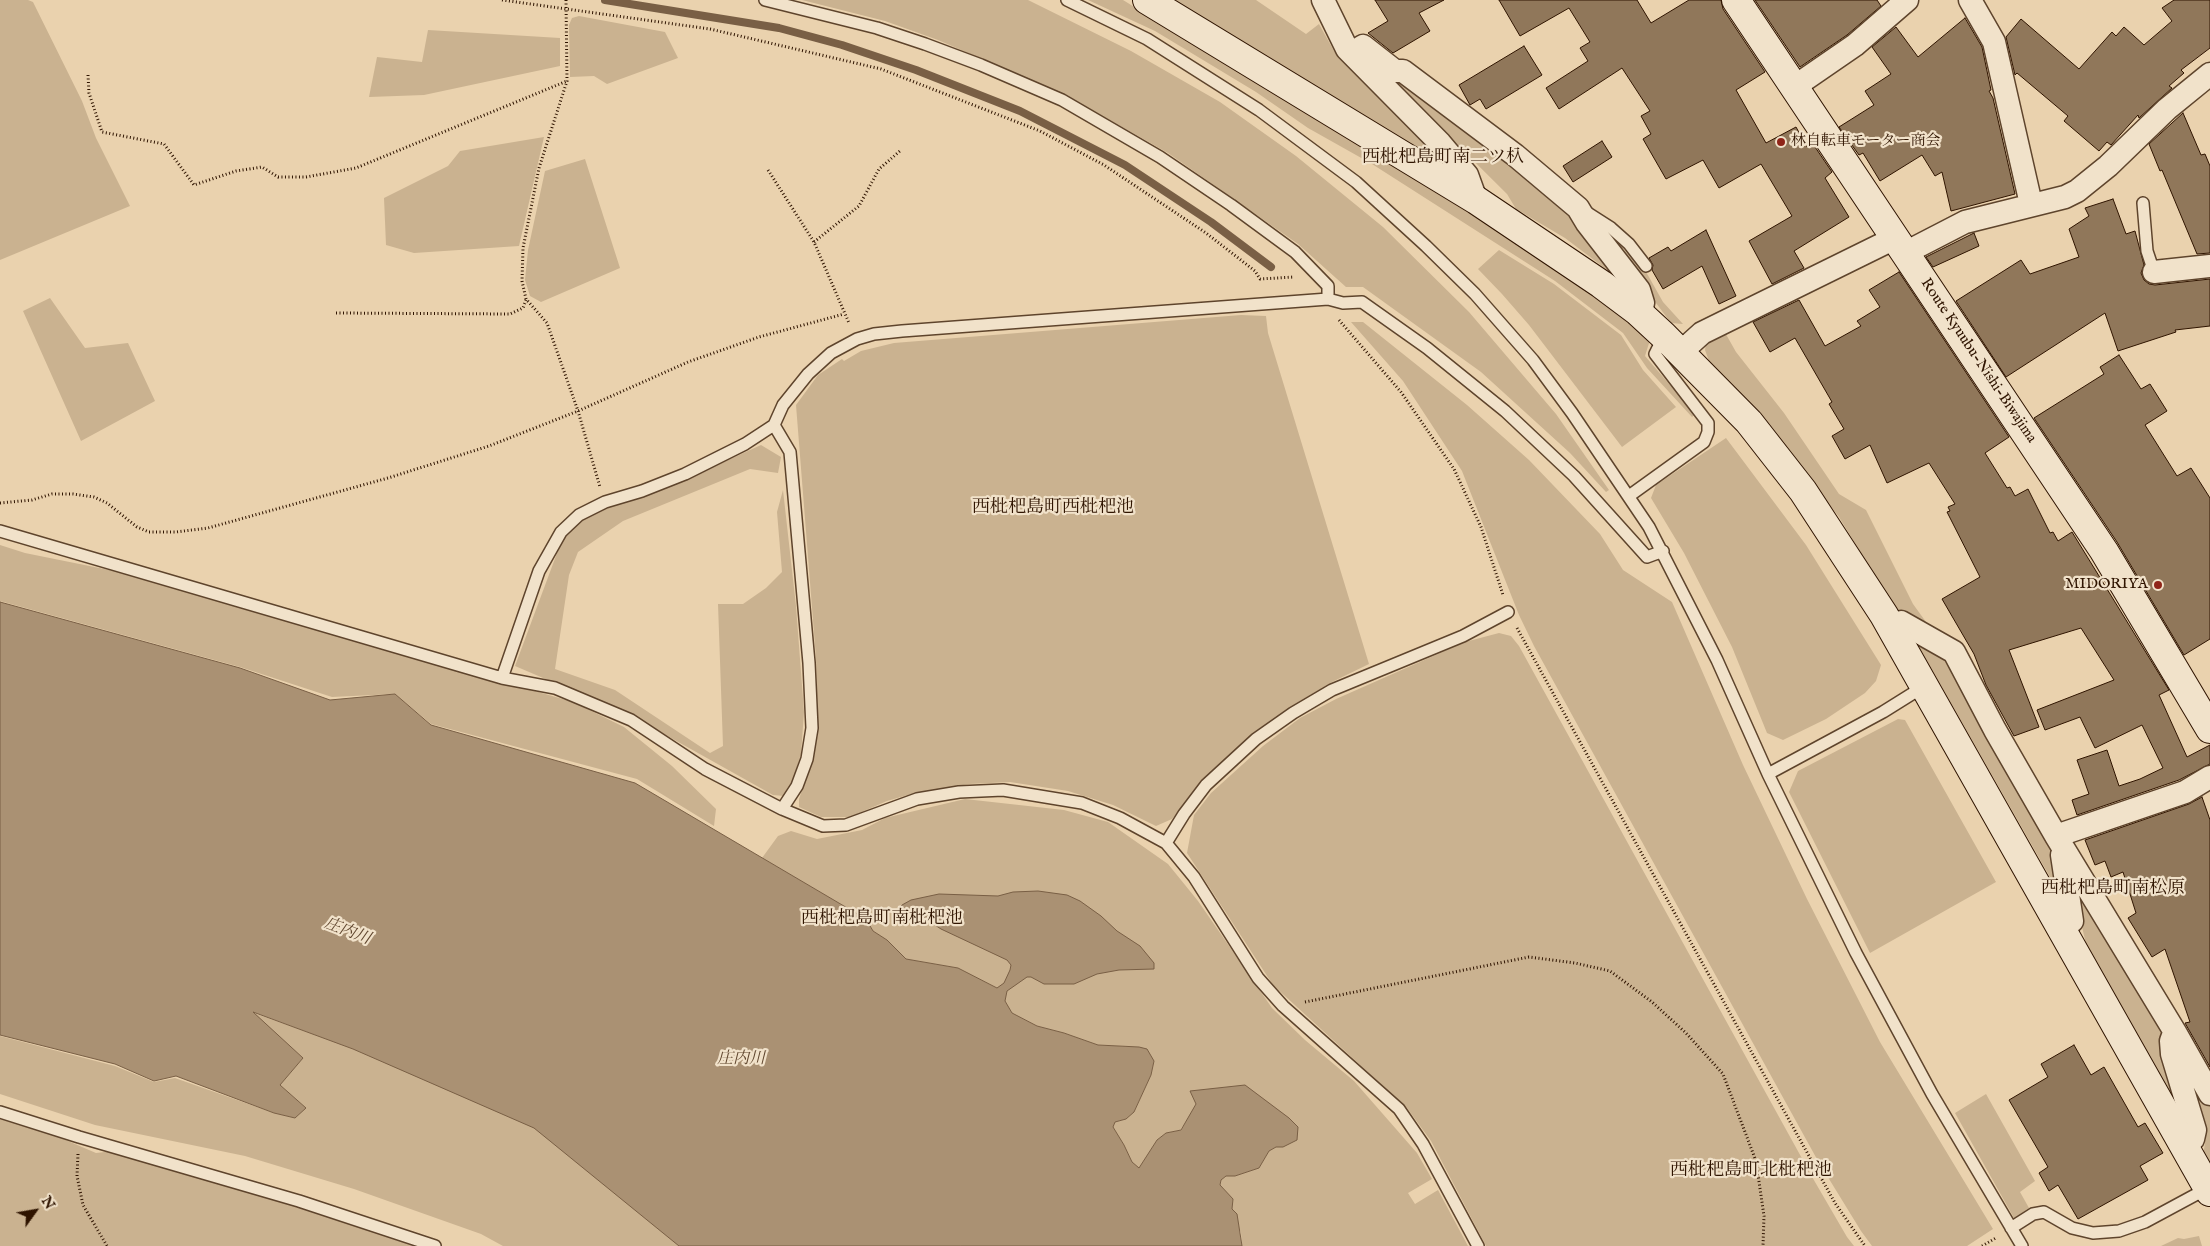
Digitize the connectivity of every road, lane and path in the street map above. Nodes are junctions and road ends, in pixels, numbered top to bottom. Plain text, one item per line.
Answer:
1 (502, 0) edge
2 (566, 0) edge
3 (765, 0) edge
4 (1066, 0) edge
5 (1148, 0) edge
6 (1323, 0) edge
7 (1736, 0) edge
8 (1907, 0) edge
9 (1970, 0) edge
10 (565, 9) junction
11 (1352, 53) junction
12 (2210, 74) edge
13 (88, 75) dead end
14 (566, 80) junction
15 (1794, 87) junction
16 (900, 151) dead end
17 (768, 170) dead end
18 (1476, 200) junction
19 (2143, 203) dead end
20 (2031, 204) junction
21 (1578, 208) junction
22 (814, 242) junction
23 (1900, 246) junction
24 (1646, 266) dead end
25 (2210, 266) edge
26 (1314, 272) junction
27 (2154, 272) joint
28 (526, 299) junction
29 (1328, 299) junction
30 (1637, 312) junction
31 (336, 313) dead end
32 (844, 314) junction
33 (858, 338) junction
34 (1673, 344) junction
35 (578, 411) junction
36 (774, 425) junction
37 (1629, 496) junction
38 (605, 502) junction
39 (0, 503) edge
40 (0, 531) edge
41 (1662, 551) junction
42 (1508, 612) junction
43 (1890, 625) junction
44 (502, 678) junction
45 (1923, 687) junction
46 (2210, 729) edge
47 (1768, 774) junction
48 (2210, 777) edge
49 (782, 809) junction
50 (1166, 843) junction
51 (2060, 844) junction
52 (2061, 930) junction
53 (1283, 1006) junction
54 (2175, 1032) junction
55 (2210, 1094) edge
56 (0, 1112) edge
57 (79, 1137) junction
58 (2184, 1146) junction
59 (2209, 1190) edge
60 (2011, 1228) junction
61 (107, 1246) edge
62 (435, 1246) edge
63 (1478, 1246) edge
64 (1763, 1246) edge
65 (1865, 1246) edge
66 (2022, 1246) edge

1 - 10 path
2 - 10 path
3 - 26 lane
4 - 37 lane
5 - 18 street
6 - 11 street
7 - 15 street, Route Kyuubu-Nishi-Biwajima
8 - 15 street
9 - 20 street
10 - 14 path
10 - 26 path
11 - 18 street
11 - 21 street
12 - 20 street
13 - 14 path
14 - 28 path
15 - 23 street, Route Kyuubu-Nishi-Biwajima
16 - 22 path
17 - 22 path
18 - 30 street
19 - 27 lane
20 - 23 street
21 - 24 lane
21 - 30 street
22 - 32 path
23 - 34 street
23 - 46 street, Route Kyuubu-Nishi-Biwajima
25 - 27 street
26 - 29 lane
28 - 31 path
28 - 35 path
29 - 33 lane
29 - 41 lane
29 - 42 path
30 - 34 street
32 - 33 path
32 - 35 path
33 - 36 lane
34 - 37 lane
34 - 43 street
35 - 38 path
35 - 39 path
36 - 38 lane
36 - 49 lane
37 - 41 lane
38 - 44 lane
40 - 44 lane
41 - 47 lane
42 - 50 lane
42 - 65 path
43 - 45 street
43 - 51 street
44 - 49 lane
45 - 47 lane
45 - 52 street
47 - 60 lane
48 - 51 street
49 - 50 lane
50 - 53 lane
51 - 52 street
51 - 54 street
52 - 58 street
53 - 63 lane
53 - 64 path
54 - 55 street
54 - 58 street
56 - 57 lane
57 - 61 path
57 - 62 lane
58 - 59 street
59 - 60 lane
60 - 66 lane

